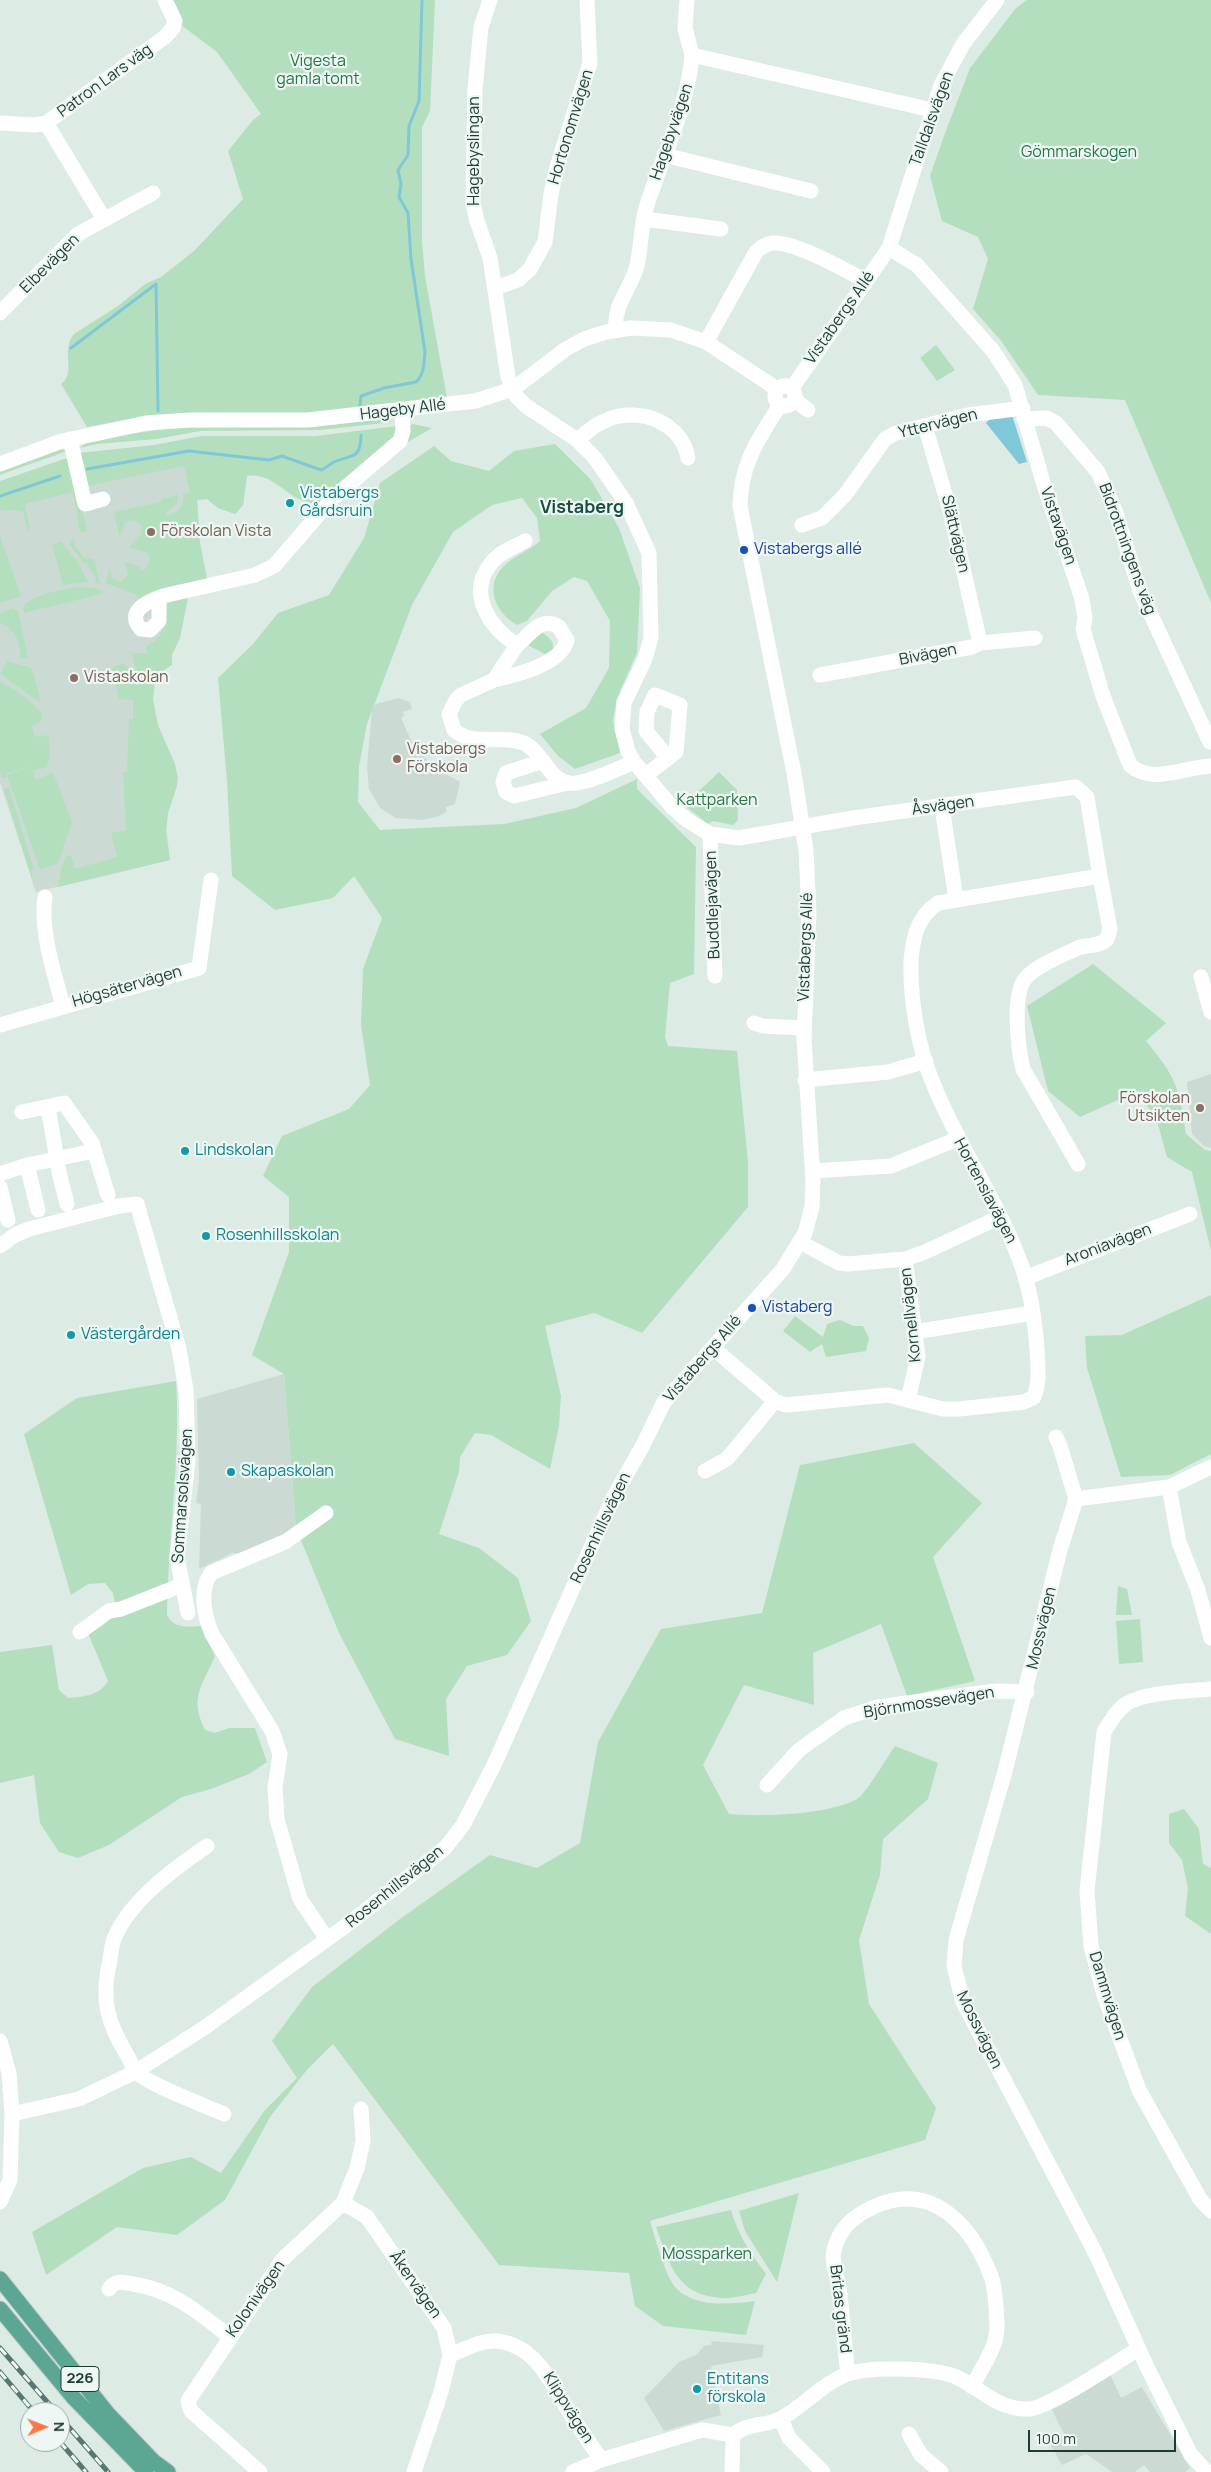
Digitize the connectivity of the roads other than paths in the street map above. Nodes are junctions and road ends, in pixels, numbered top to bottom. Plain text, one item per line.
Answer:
1 (165, 0) edge
2 (490, 0) edge
3 (587, 0) edge
4 (686, 0) edge
5 (997, 0) edge
6 (692, 54) junction
7 (932, 110) junction
8 (0, 123) edge
9 (46, 123) junction
10 (664, 155) junction
11 (811, 191) dead end
12 (153, 193) dead end
13 (104, 219) junction
14 (644, 219) junction
15 (721, 229) dead end
16 (888, 248) junction
17 (866, 281) junction
18 (495, 288) junction
19 (0, 313) edge
20 (616, 330) junction
21 (706, 342) junction
22 (512, 389) junction
23 (788, 392) junction
24 (402, 410) junction
25 (808, 410) dead end
26 (1024, 413) junction
27 (925, 426) junction
28 (70, 439) junction
29 (577, 440) junction
30 (688, 458) dead end
31 (0, 464) edge
32 (103, 499) dead end
33 (802, 525) dead end
34 (525, 541) dead end
35 (159, 598) dead end
36 (1035, 638) dead end
37 (980, 643) junction
38 (517, 645) junction
39 (820, 675) dead end
40 (494, 680) junction
41 (1210, 742) edge
42 (668, 758) dead end
43 (543, 761) junction
44 (634, 762) junction
45 (1211, 766) edge
46 (646, 775) junction
47 (568, 783) junction
48 (942, 806) junction
49 (804, 827) junction
50 (710, 834) junction
51 (1100, 876) junction
52 (211, 880) dead end
53 (45, 897) dead end
54 (956, 899) junction
55 (715, 976) dead end
56 (1201, 977) dead end
57 (63, 1006) junction
58 (1211, 1012) edge
59 (754, 1023) dead end
60 (0, 1024) edge
61 (804, 1028) junction
62 (926, 1061) junction
63 (805, 1080) junction
64 (48, 1107) junction
65 (22, 1112) dead end
66 (958, 1139) junction
67 (94, 1152) junction
68 (56, 1160) junction
69 (1078, 1164) dead end
70 (27, 1165) junction
71 (813, 1171) junction
72 (0, 1174) edge
73 (0, 1187) edge
74 (108, 1195) dead end
75 (67, 1204) dead end
76 (38, 1210) dead end
77 (1190, 1214) dead end
78 (1000, 1217) junction
79 (8, 1220) dead end
80 (800, 1242) junction
81 (0, 1246) edge
82 (904, 1259) junction
83 (1026, 1278) junction
84 (1033, 1313) junction
85 (914, 1332) junction
86 (712, 1348) junction
87 (908, 1400) junction
88 (775, 1402) junction
89 (1056, 1437) dead end
90 (642, 1447) joint
91 (1211, 1468) edge
92 (705, 1470) dead end
93 (1169, 1487) junction
94 (1076, 1499) junction
95 (326, 1513) dead end
96 (182, 1585) junction
97 (188, 1613) dead end
98 (80, 1632) dead end
99 (1211, 1638) edge
100 (1211, 1688) edge
101 (1027, 1692) junction
102 (767, 1786) dead end
103 (207, 1846) dead end
104 (327, 1939) junction
105 (0, 2041) edge
106 (135, 2072) junction
107 (361, 2109) dead end
108 (12, 2114) junction
109 (224, 2114) dead end
110 (0, 2202) edge
111 (343, 2202) junction
112 (1211, 2210) edge
113 (0, 2279) edge
114 (109, 2289) dead end
115 (0, 2309) edge
116 (230, 2338) junction
117 (1138, 2350) junction
118 (450, 2355) junction
119 (848, 2374) junction
120 (972, 2387) junction
121 (781, 2419) junction
122 (909, 2434) dead end
123 (733, 2435) junction
124 (601, 2460) junction
125 (1203, 2471) edge
126 (146, 2472) edge
127 (168, 2472) edge
128 (260, 2472) edge
129 (414, 2472) edge
130 (573, 2472) edge
131 (732, 2472) edge
132 (823, 2472) edge
133 (940, 2472) edge

1 - 9 street, Patron Lars väg
2 - 18 street, Hagebyslingan
3 - 18 street, Hortonomvägen
4 - 6 street
5 - 7 street, Talldalsvägen
6 - 7 street
6 - 10 street, Hagebyvägen
7 - 16 street, Talldalsvägen
8 - 9 street, Patron Lars väg
9 - 13 street
10 - 11 street
10 - 14 street, Hagebyvägen
12 - 13 street, Elbevägen
13 - 19 street, Elbevägen
14 - 15 street
14 - 20 street, Hagebyvägen
16 - 17 street, Vistabergs Allé
16 - 26 street, Vistavägen
17 - 21 street
17 - 23 street, Vistabergs Allé
18 - 22 street, Hagebyslingan
20 - 21 street, Hageby Allé
20 - 22 street, Hageby Allé
21 - 23 street, Hageby Allé
22 - 24 street, Hageby Allé
22 - 29 street
23 - 25 street, Hageby Allé
23 - 49 street, Vistabergs Allé
24 - 28 street, Hageby Allé
24 - 35 street
26 - 27 street, Yttervägen
26 - 41 street, Bidrottningens väg
26 - 45 street, Vistavägen
27 - 33 street, Yttervägen
27 - 37 street, Slättvägen
28 - 31 street, Hageby Allé
28 - 32 street
29 - 30 street
29 - 44 street
34 - 38 street
36 - 37 street, Bivägen
37 - 39 street, Bivägen
38 - 40 street
38 - 40 street
40 - 43 street
42 - 46 street
43 - 47 street
43 - 47 street
44 - 46 street
44 - 47 street
46 - 50 street
48 - 49 street, Åsvägen
48 - 51 street, Åsvägen
48 - 54 street
49 - 50 street, Åsvägen
49 - 61 street, Vistabergs Allé
50 - 55 street, Buddlejavägen
51 - 54 street, Hortensiavägen
51 - 69 street
52 - 57 street, Högsätervägen
53 - 57 street
54 - 62 street, Hortensiavägen
56 - 58 street
57 - 60 street, Högsätervägen
59 - 61 street
61 - 63 street, Vistabergs Allé
62 - 63 street
62 - 66 street, Hortensiavägen
63 - 71 street, Vistabergs Allé
64 - 65 street
64 - 67 street
64 - 68 street
66 - 71 street
66 - 78 street, Hortensiavägen
67 - 68 street
67 - 74 street
68 - 70 street
68 - 75 street
70 - 72 street
70 - 76 street
71 - 80 street, Vistabergs Allé
73 - 79 street
77 - 83 street, Aroniavägen
78 - 82 street
78 - 83 street, Hortensiavägen
80 - 82 street
80 - 86 street, Vistabergs Allé
81 - 96 street, Sommarsolsvägen
82 - 85 street, Kornellvägen
83 - 84 street, Hortensiavägen
84 - 85 street
84 - 87 street, Hortensiavägen
85 - 87 street, Kornellvägen
86 - 88 street
86 - 90 street, Vistabergs Allé
87 - 88 street, Hortensiavägen
88 - 92 street
89 - 94 street
90 - 104 street, Rosenhillsvägen
91 - 93 street
93 - 94 street
93 - 99 street
94 - 101 street, Mossvägen
95 - 104 street
96 - 97 street, Sommarsolsvägen
96 - 98 street
100 - 112 street, Dammvägen
101 - 102 street, Björnmossevägen
101 - 117 street, Mossvägen
103 - 106 street
104 - 106 street, Rosenhillsvägen
105 - 108 street
106 - 108 street, Rosenhillsvägen
106 - 109 street
107 - 111 street, Kolonivägen
108 - 110 street
111 - 116 street, Kolonivägen
111 - 118 street, Åkervägen
113 - 127 main road, 226
114 - 116 street
115 - 126 main road, 226
116 - 128 street, Kolonivägen
117 - 120 street
117 - 125 street, Mossvägen
118 - 124 street, Klippvägen
118 - 129 street, Åkervägen
119 - 120 street
119 - 120 street, Britas gränd
119 - 121 street
121 - 123 street
121 - 132 street
122 - 133 street
123 - 124 street
123 - 131 street
124 - 130 street

